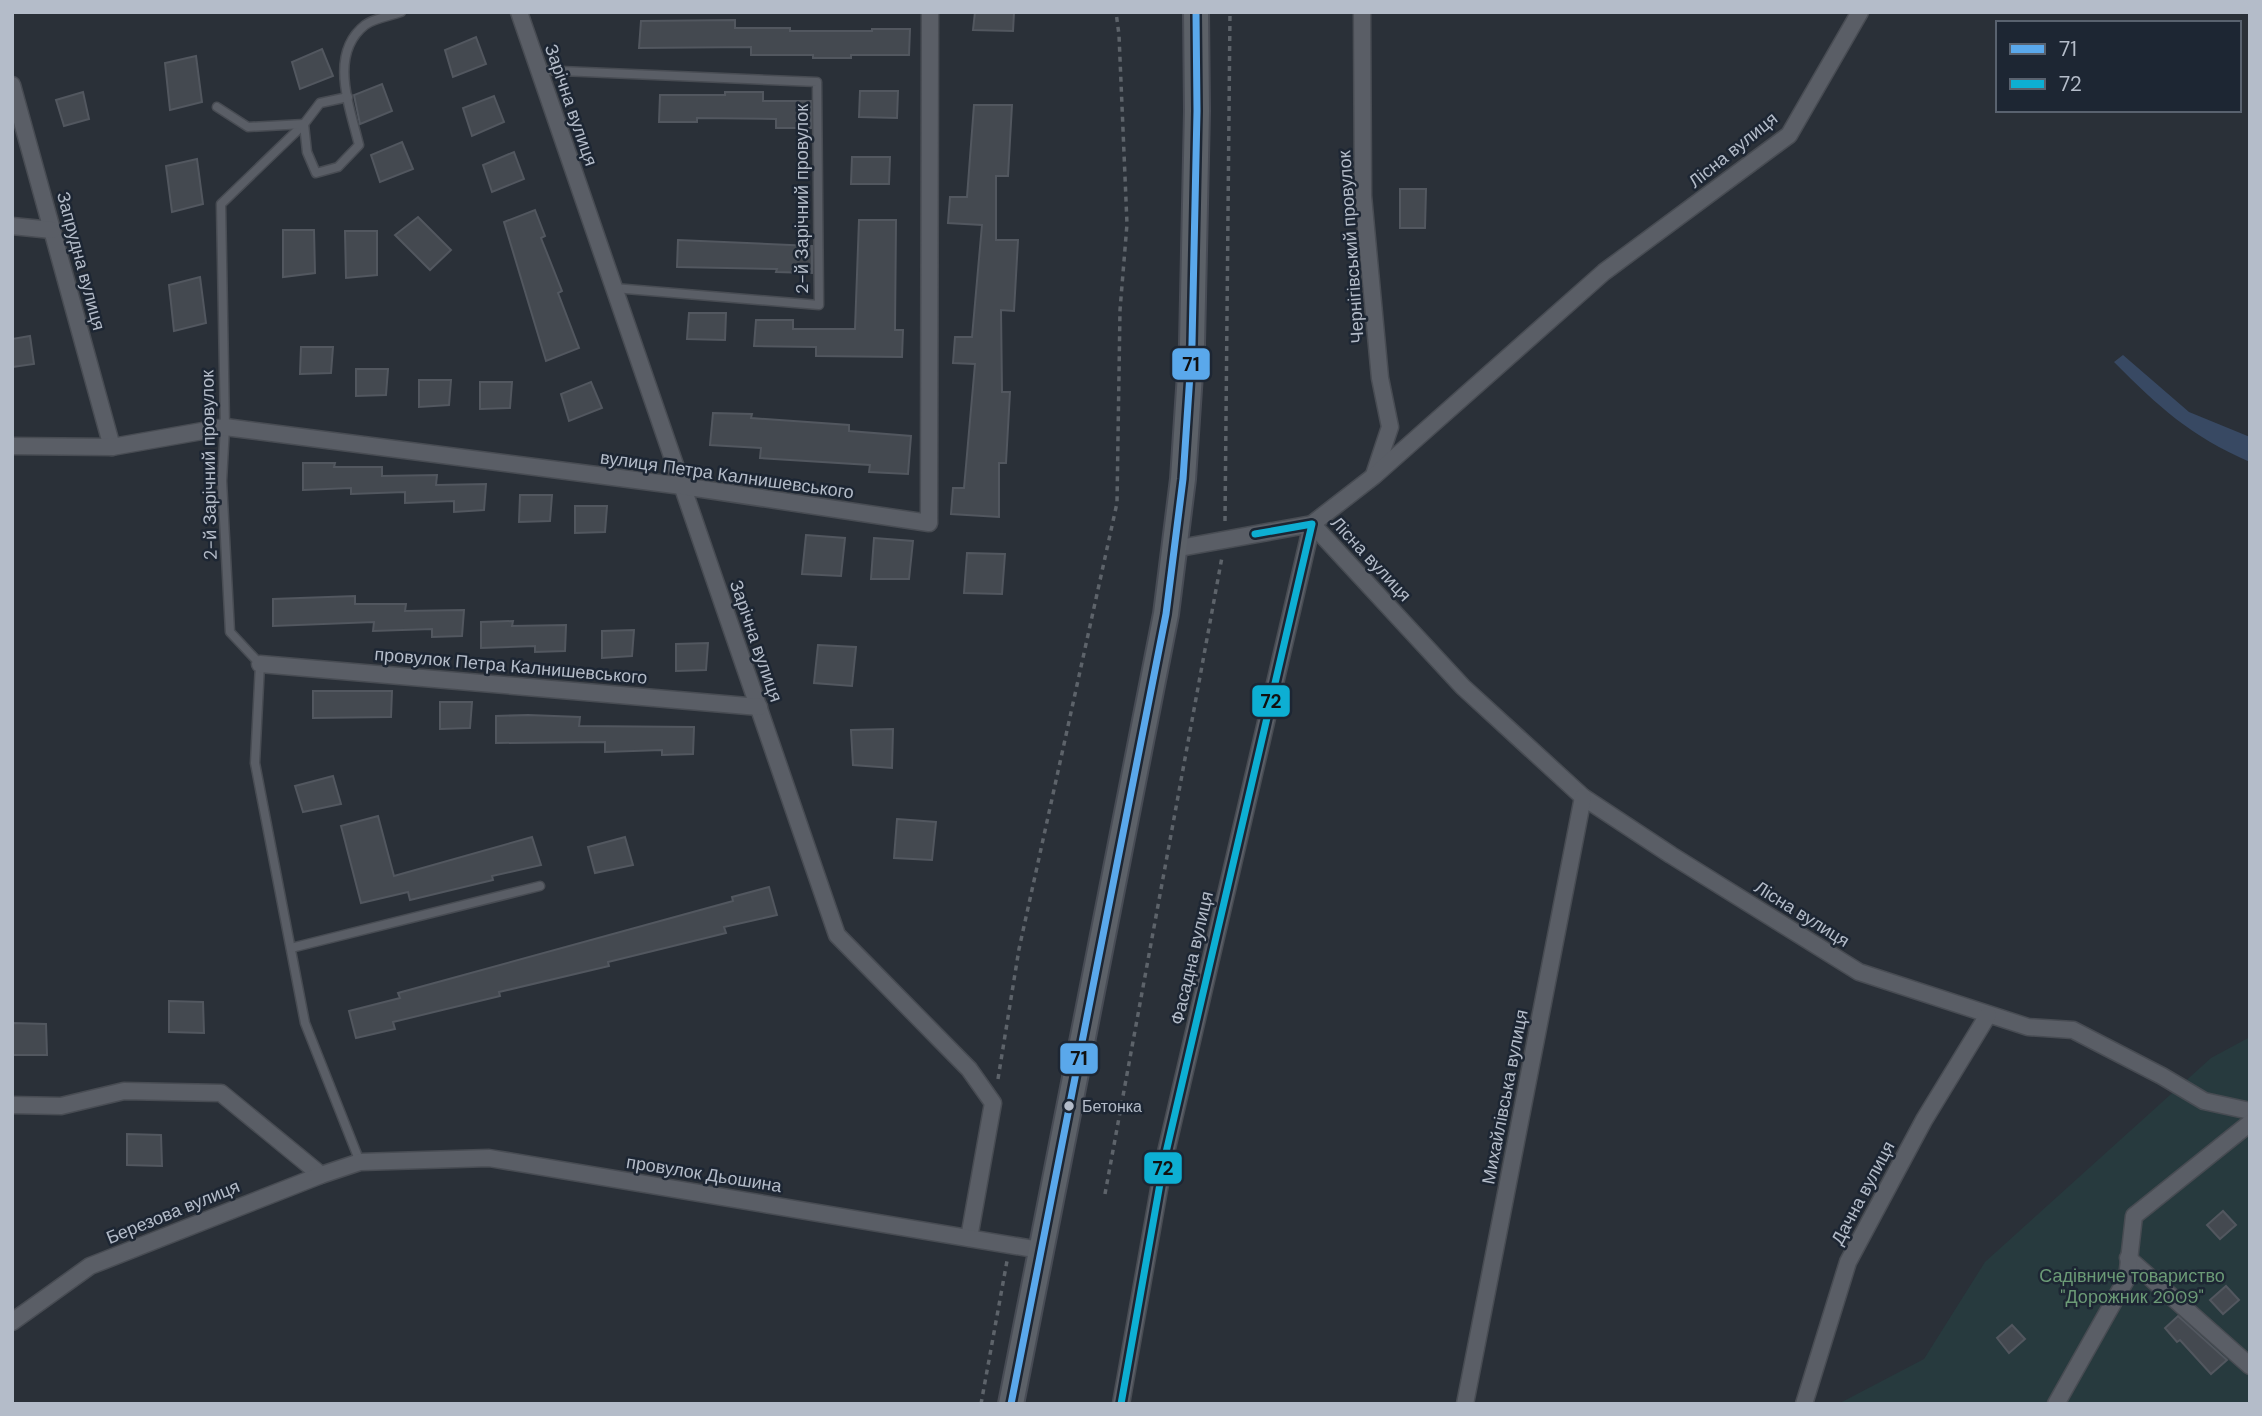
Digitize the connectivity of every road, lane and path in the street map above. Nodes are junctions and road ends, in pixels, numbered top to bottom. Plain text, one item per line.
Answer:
1 (401, 12) edge
2 (519, 12) edge
3 (930, 12) edge
4 (1116, 12) edge
5 (1196, 12) edge
6 (1230, 12) edge
7 (1362, 12) edge
8 (1860, 12) edge
9 (538, 70) junction
10 (12, 85) edge
11 (348, 97) junction
12 (217, 107) dead end
13 (304, 124) junction
14 (12, 226) edge
15 (52, 230) junction
16 (614, 288) junction
17 (225, 427) junction
18 (12, 446) edge
19 (112, 447) junction
20 (1374, 476) junction
21 (682, 486) junction
22 (1312, 524) junction
23 (1225, 540) junction
24 (1174, 549) junction
25 (260, 664) junction
26 (758, 707) junction
27 (1583, 797) junction
28 (540, 886) dead end
29 (291, 948) junction
30 (1988, 1015) junction
31 (996, 1086) dead end
32 (12, 1105) edge
33 (2250, 1111) edge
34 (2250, 1123) edge
35 (360, 1162) junction
36 (321, 1175) junction
37 (1105, 1194) dead end
38 (969, 1238) junction
39 (1010, 1245) junction
40 (1040, 1250) junction
41 (2128, 1258) junction
42 (12, 1322) edge
43 (2250, 1366) edge
44 (981, 1404) edge
45 (1011, 1404) edge
46 (1121, 1404) edge
47 (1465, 1404) edge
48 (1804, 1404) edge
49 (2056, 1404) edge

1 - 11 lane
2 - 9 street, Зарічна вулиця
3 - 21 street, вулиця Петра Калнишевського
4 - 31 path
5 - 24 main road
6 - 23 path
7 - 20 street, Чернігівський провулок
8 - 20 street, Лісна вулиця
9 - 16 street, Зарічна вулиця
9 - 16 lane, 2-й Зарічний провулок
10 - 15 street, Запрудна вулиця
11 - 13 lane, 2-й Зарічний провулок
11 - 13 lane
12 - 13 lane
13 - 17 lane, 2-й Зарічний провулок
14 - 15 street
15 - 19 street, Запрудна вулиця
16 - 21 street, Зарічна вулиця
17 - 19 street, вулиця Петра Калнишевського
17 - 21 street, вулиця Петра Калнишевського
17 - 25 lane, 2-й Зарічний провулок
18 - 19 street, вулиця Петра Калнишевського
20 - 22 street, Лісна вулиця
21 - 26 street, Зарічна вулиця
22 - 23 street
22 - 27 street, Лісна вулиця
22 - 46 street, Фасадна вулиця
23 - 24 street
23 - 37 path
24 - 40 main road
25 - 26 street, провулок Петра Калнишевського
25 - 29 lane
26 - 38 street, Зарічна вулиця
27 - 30 street, Лісна вулиця
27 - 47 street, Михайлівська вулиця
28 - 29 lane
29 - 35 lane
30 - 33 street, Лісна вулиця
30 - 48 street, Дачна вулиця
32 - 36 street
34 - 41 street
35 - 36 street, Березова вулиця
35 - 38 street, провулок Дьошина
36 - 42 street, Березова вулиця
38 - 39 street, провулок Дьошина
39 - 40 street, провулок Дьошина
39 - 44 path
40 - 45 main road
41 - 43 street
41 - 49 street

